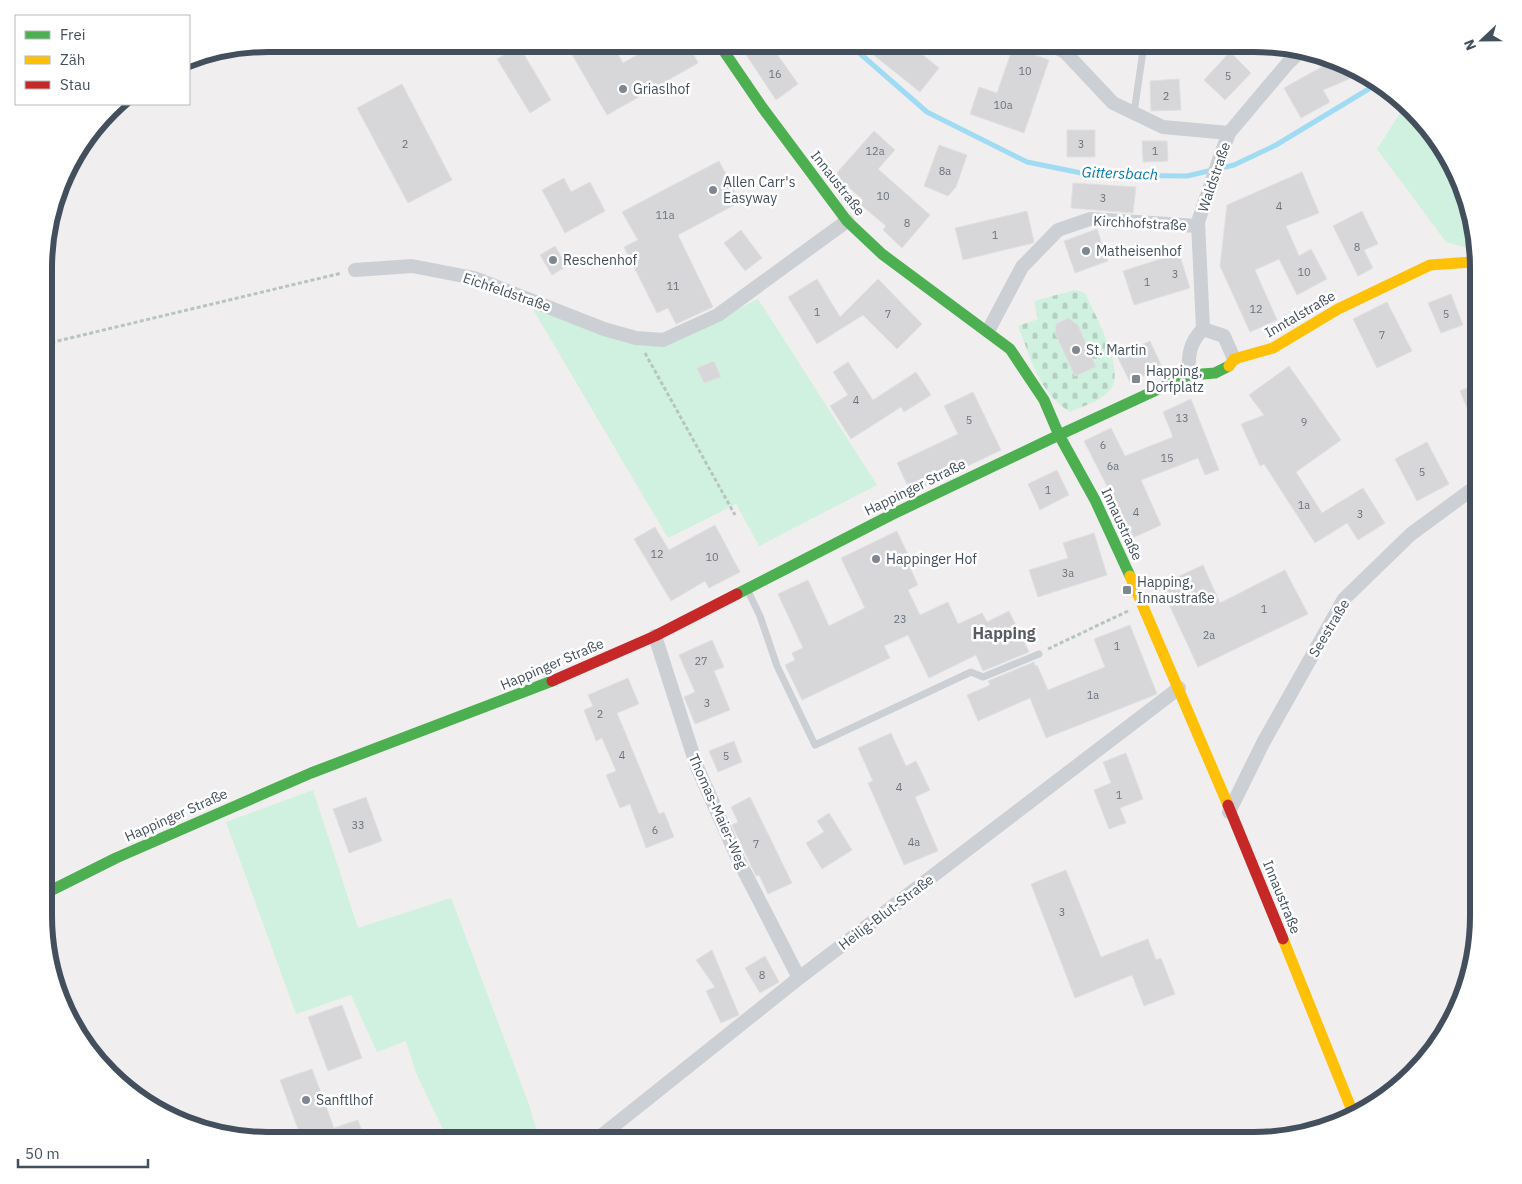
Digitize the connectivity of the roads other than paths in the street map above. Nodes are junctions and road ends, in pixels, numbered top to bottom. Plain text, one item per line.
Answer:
1 (724, 52) edge
2 (1065, 52) edge
3 (1143, 52) edge
4 (1295, 57) edge
5 (1134, 114) junction
6 (1229, 133) junction
7 (847, 221) junction
8 (1198, 226) junction
9 (1470, 262) edge
10 (354, 270) road end
11 (1203, 329) junction
12 (988, 331) junction
13 (1234, 359) junction
14 (1189, 375) junction
15 (1059, 434) junction
16 (1470, 491) edge
17 (747, 589) junction
18 (655, 636) junction
19 (1038, 654) road end
20 (1180, 688) junction
21 (1230, 812) junction
22 (52, 890) edge
23 (799, 978) junction
24 (1351, 1108) edge
25 (606, 1132) edge

1 - 7 street, Innaustraße
2 - 5 street
3 - 5 lane
4 - 6 street, Waldstraße
5 - 6 street
6 - 8 street, Waldstraße
7 - 10 street, Eichfeldstraße
7 - 12 street, Innaustraße
8 - 11 street, Waldstraße
8 - 12 street, Kirchhofstraße
9 - 13 street, Inntalstraße
11 - 13 street
11 - 14 street
12 - 15 street, Innaustraße
13 - 14 street, Inntalstraße
14 - 15 street, Inntalstraße
15 - 17 street, Happinger Straße
15 - 20 street, Innaustraße
16 - 21 street, Seestraße
17 - 18 street, Happinger Straße
17 - 19 lane
18 - 22 street, Happinger Straße
18 - 23 street, Thomas-Maier-Weg
20 - 21 street, Innaustraße
20 - 23 street, Heilig-Blut-Straße
21 - 24 street, Innaustraße
23 - 25 street, Heilig-Blut-Straße

